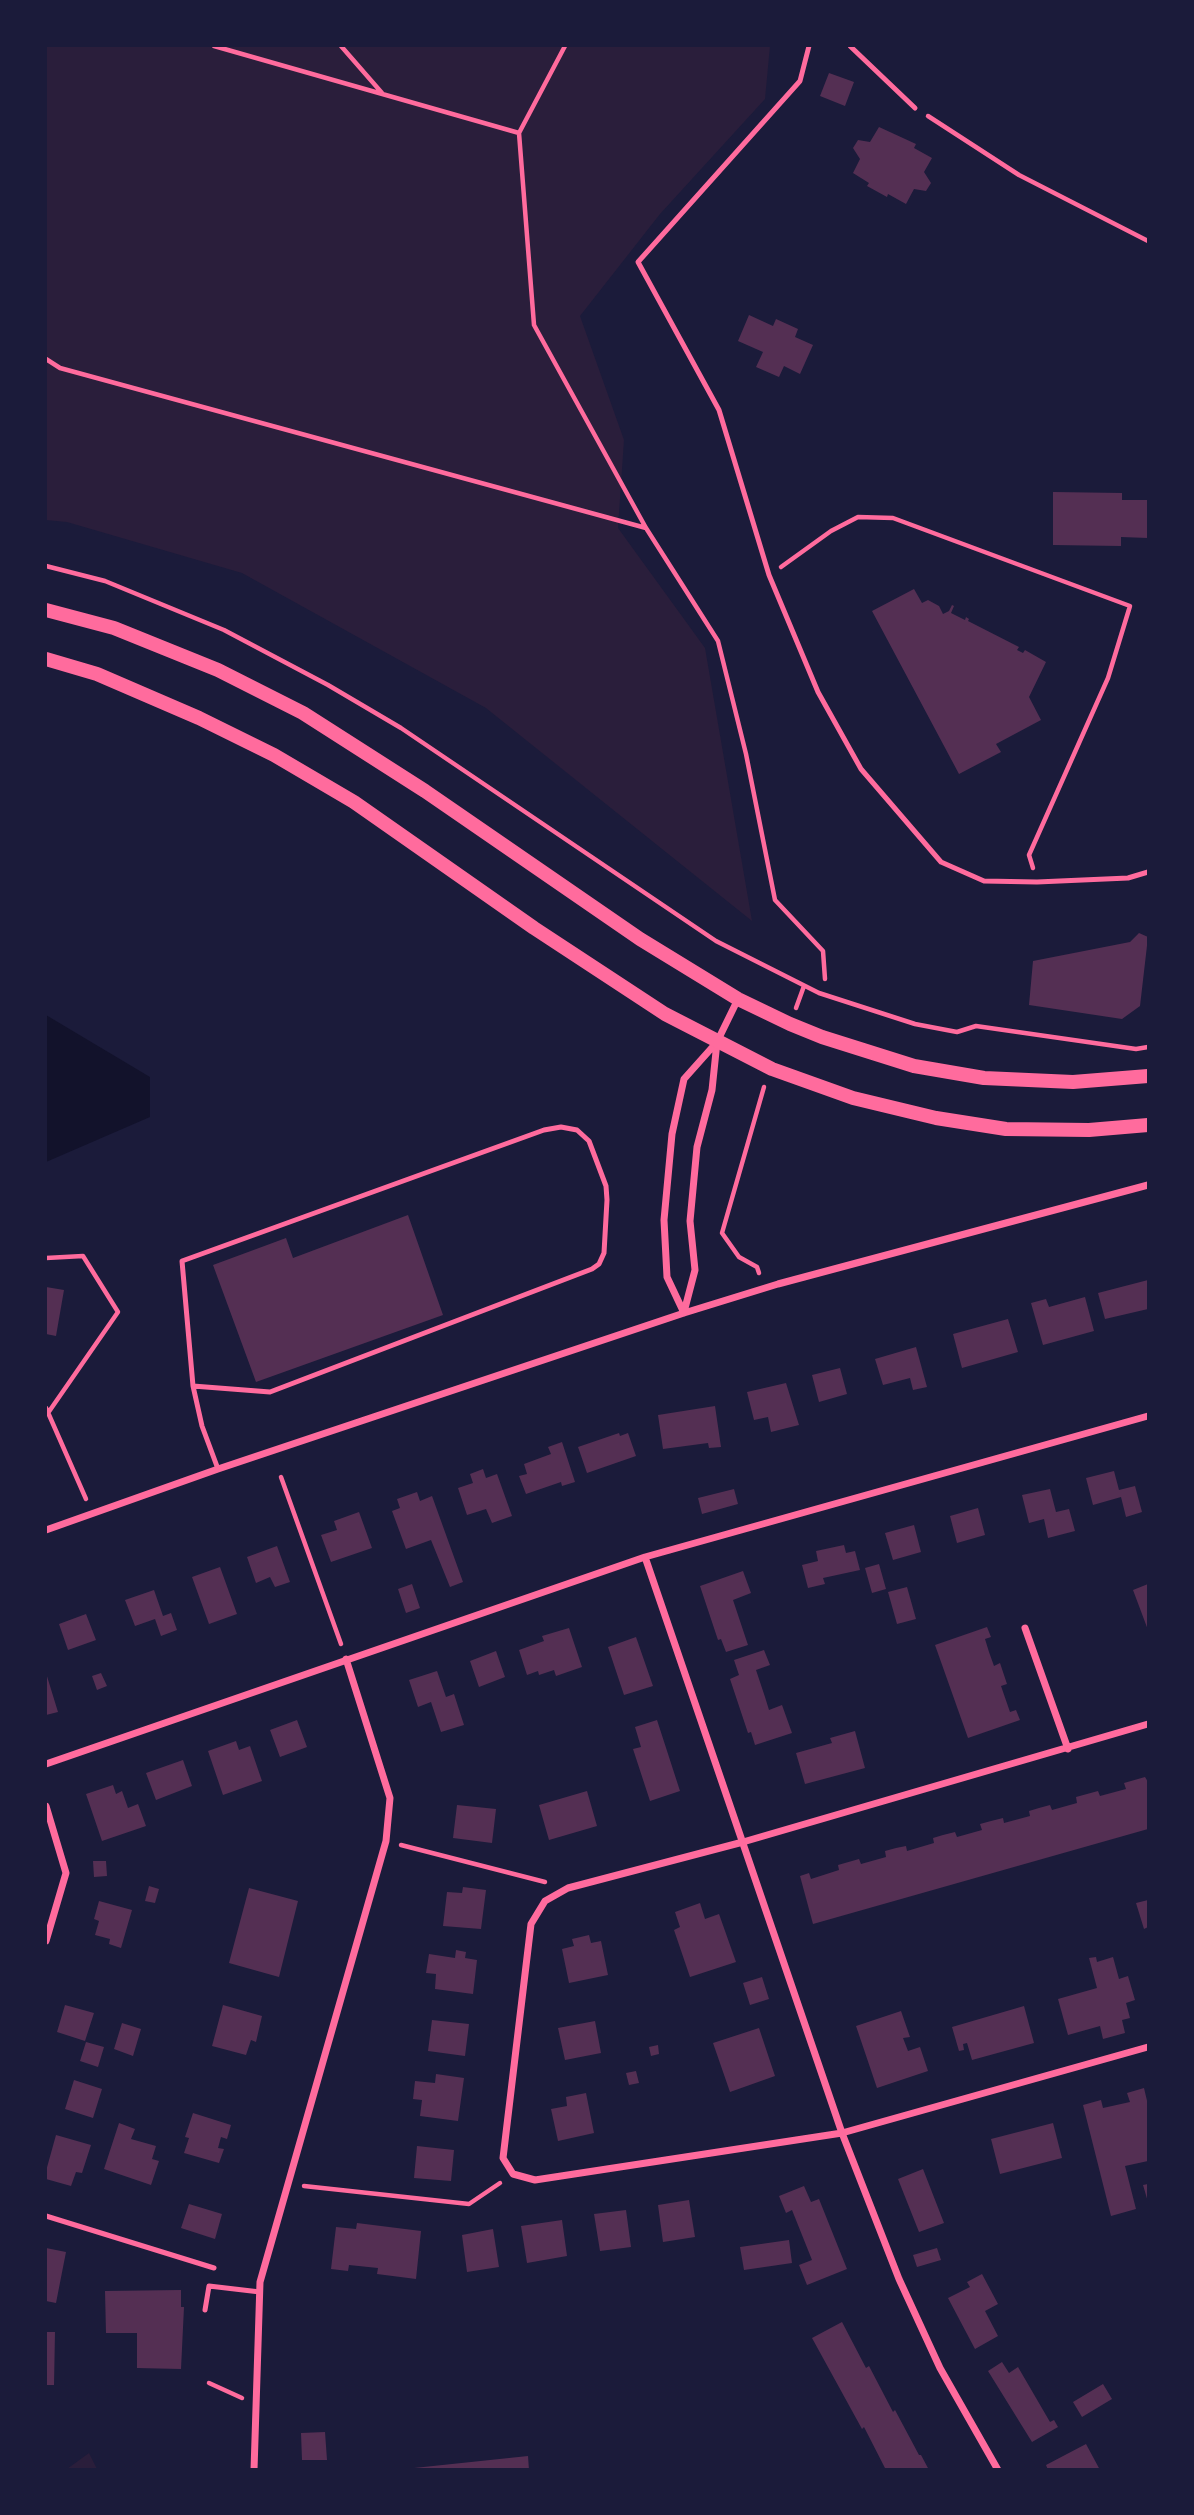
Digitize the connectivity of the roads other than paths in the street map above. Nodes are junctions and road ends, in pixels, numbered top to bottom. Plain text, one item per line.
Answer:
1 (809, 46) edge
2 (850, 46) edge
3 (915, 108) road end
4 (46, 610) edge
5 (46, 659) edge
6 (1149, 872) edge
7 (738, 999) junction
8 (717, 1042) junction
9 (1149, 1076) edge
10 (1149, 1125) edge
11 (1149, 1185) edge
12 (684, 1312) junction
13 (193, 1386) junction
14 (1149, 1416) edge
15 (218, 1469) junction
16 (46, 1530) edge
17 (645, 1557) junction
18 (1024, 1628) dead end
19 (346, 1659) junction
20 (1149, 1724) edge
21 (1068, 1749) junction
22 (46, 1764) edge
23 (46, 1805) edge
24 (743, 1842) junction
25 (46, 1941) edge
26 (1149, 2047) edge
27 (842, 2133) junction
28 (46, 2216) edge
29 (215, 2268) dead end
30 (260, 2292) junction
31 (205, 2310) dead end
32 (254, 2469) edge
33 (998, 2469) edge

1 - 6 lane
2 - 3 lane
4 - 7 main road
5 - 8 main road
7 - 8 street
7 - 9 main road
8 - 10 main road
8 - 12 street
8 - 12 street
11 - 12 street
12 - 15 street
13 - 13 lane
13 - 15 lane
14 - 17 street
15 - 16 street
17 - 19 street
17 - 24 street
18 - 21 street
19 - 22 street
19 - 30 street
20 - 21 street
21 - 24 street
23 - 25 street
24 - 27 street
24 - 27 street
26 - 27 street
27 - 33 street
28 - 29 lane
30 - 31 lane
30 - 32 street

